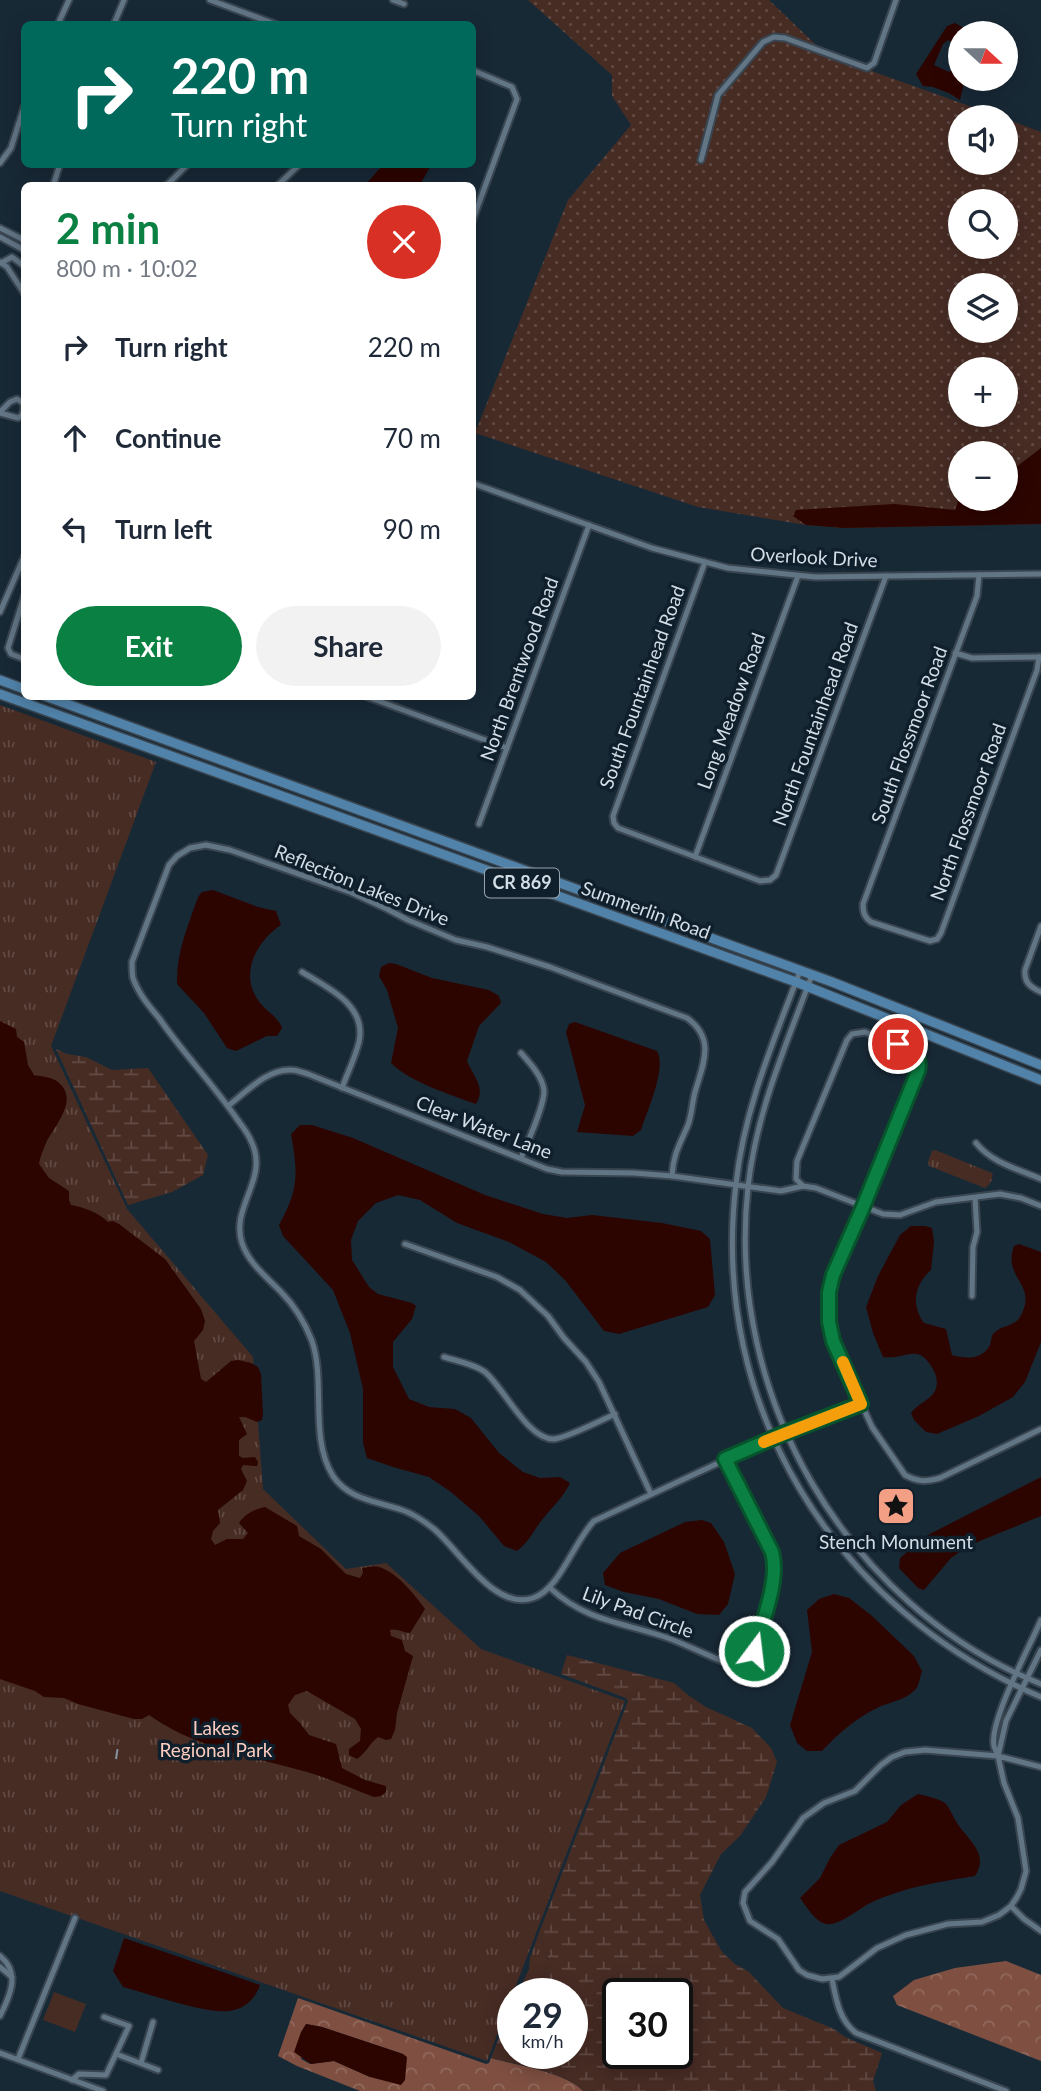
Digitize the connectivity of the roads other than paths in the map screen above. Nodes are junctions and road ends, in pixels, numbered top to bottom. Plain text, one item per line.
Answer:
1 (69, 0) edge
2 (124, 0) edge
3 (210, 0) edge
4 (393, 0) edge
5 (896, 0) edge
6 (404, 4) dead end
7 (59, 21) edge
8 (115, 21) edge
9 (267, 21) edge
10 (476, 72) edge
11 (21, 117) edge
12 (701, 160) dead end
13 (0, 163) edge
14 (184, 168) edge
15 (296, 168) edge
16 (170, 182) edge
17 (281, 182) edge
18 (476, 211) edge
19 (0, 229) edge
20 (0, 237) edge
21 (21, 239) edge
22 (21, 248) edge
23 (1, 262) edge
24 (21, 264) edge
25 (21, 288) edge
26 (21, 402) edge
27 (0, 412) edge
28 (21, 416) edge
29 (476, 484) edge
30 (590, 526) junction
31 (705, 562) junction
32 (21, 564) edge
33 (1041, 574) edge
34 (979, 575) junction
35 (797, 576) junction
36 (886, 576) junction
37 (21, 607) edge
38 (0, 612) edge
39 (956, 653) junction
40 (1040, 657) edge
41 (21, 658) edge
42 (0, 680) edge
43 (21, 688) edge
44 (0, 694) edge
45 (57, 700) edge
46 (376, 700) edge
47 (507, 748) junction
48 (480, 824) dead end
49 (695, 857) junction
50 (1041, 926) edge
51 (898, 932) joint
52 (800, 971) junction
53 (302, 972) dead end
54 (812, 975) junction
55 (796, 982) junction
56 (807, 987) junction
57 (1041, 992) edge
58 (521, 1053) dead end
59 (1041, 1065) edge
60 (1041, 1080) edge
61 (342, 1088) junction
62 (228, 1106) junction
63 (976, 1143) dead end
64 (521, 1158) junction
65 (672, 1176) junction
66 (1041, 1179) edge
67 (736, 1184) junction
68 (748, 1186) junction
69 (803, 1186) junction
70 (975, 1198) junction
71 (1041, 1206) edge
72 (863, 1207) junction
73 (405, 1244) dead end
74 (972, 1296) dead end
75 (444, 1357) dead end
76 (861, 1404) junction
77 (615, 1414) junction
78 (1041, 1429) edge
79 (785, 1433) junction
80 (774, 1437) junction
81 (725, 1459) junction
82 (651, 1494) junction
83 (550, 1588) junction
84 (1041, 1620) edge
85 (1041, 1650) edge
86 (1017, 1673) junction
87 (1027, 1677) junction
88 (1010, 1684) junction
89 (1041, 1684) edge
90 (1021, 1689) junction
91 (1041, 1697) edge
92 (998, 1756) junction
93 (1041, 1767) edge
94 (1011, 1906) junction
95 (75, 1919) dead end
96 (1041, 1931) edge
97 (0, 1956) edge
98 (0, 1967) edge
99 (12, 1977) junction
100 (832, 1979) junction
101 (9, 1996) junction
102 (0, 2004) edge
103 (0, 2016) edge
104 (104, 2017) dead end
105 (153, 2022) dead end
106 (0, 2053) edge
107 (116, 2054) junction
108 (18, 2059) junction
109 (141, 2063) junction
110 (158, 2070) dead end
111 (72, 2080) junction
112 (103, 2091) edge
113 (1006, 2091) edge

1 - 7 street
2 - 8 street
3 - 9 street
4 - 6 street
5 - 12 street
10 - 18 street
11 - 13 street
14 - 16 street
15 - 17 street
19 - 21 street
20 - 22 street
23 - 24 street
23 - 25 street
26 - 27 street
27 - 28 street
29 - 30 street, Overlook Drive
30 - 31 street, Overlook Drive
30 - 47 street, North Brentwood Road
31 - 35 street, Overlook Drive
31 - 49 street, South Fountainhead Road
32 - 38 street
33 - 34 street, Overlook Drive
34 - 36 street, Overlook Drive
34 - 39 street, South Flossmoor Road
35 - 36 street, Overlook Drive
35 - 49 street, Long Meadow Road
36 - 49 street, North Fountainhead Road
37 - 41 street
39 - 40 street
39 - 51 street, South Flossmoor Road
40 - 51 street, North Flossmoor Road
42 - 43 main road
44 - 55 main road, Summerlin Road / CR 869
45 - 52 main road, Summerlin Road / CR 869
46 - 47 street
47 - 48 street, North Brentwood Road
50 - 57 street
52 - 54 main road, Summerlin Road / CR 869
52 - 55 street
53 - 61 street
54 - 56 street
54 - 59 main road, Summerlin Road / CR 869
55 - 56 main road, Summerlin Road / CR 869
55 - 67 street
56 - 60 main road, Summerlin Road / CR 869
56 - 68 street
58 - 64 street
61 - 62 street, Clear Water Lane
61 - 64 street, Clear Water Lane
62 - 65 street, Reflection Lakes Drive
62 - 83 street, Reflection Lakes Drive
63 - 66 street
64 - 65 street, Clear Water Lane
65 - 67 street, Clear Water Lane
67 - 68 street, Clear Water Lane
67 - 80 street
68 - 69 street, Clear Water Lane
68 - 79 street
69 - 72 street
69 - 72 street
70 - 71 street
70 - 72 street
70 - 74 street
72 - 76 street
73 - 77 street
75 - 77 street
76 - 78 street
76 - 79 street
77 - 82 street
79 - 80 street
79 - 86 street
80 - 81 street
80 - 88 street
81 - 82 street
81 - 83 street, Lily Pad Circle
82 - 83 street
84 - 86 street
85 - 87 street
86 - 87 street
86 - 88 street
87 - 89 street
87 - 90 street
88 - 90 street
88 - 92 street
90 - 91 street
90 - 92 street
92 - 93 street
92 - 94 street
92 - 100 street
94 - 96 street
94 - 100 street
95 - 108 street
97 - 99 street
98 - 99 street
99 - 101 street
100 - 113 street
101 - 102 street
101 - 103 street
104 - 107 street
105 - 109 street
106 - 108 street
107 - 109 street
107 - 111 street
108 - 111 street
109 - 110 street
111 - 112 street

